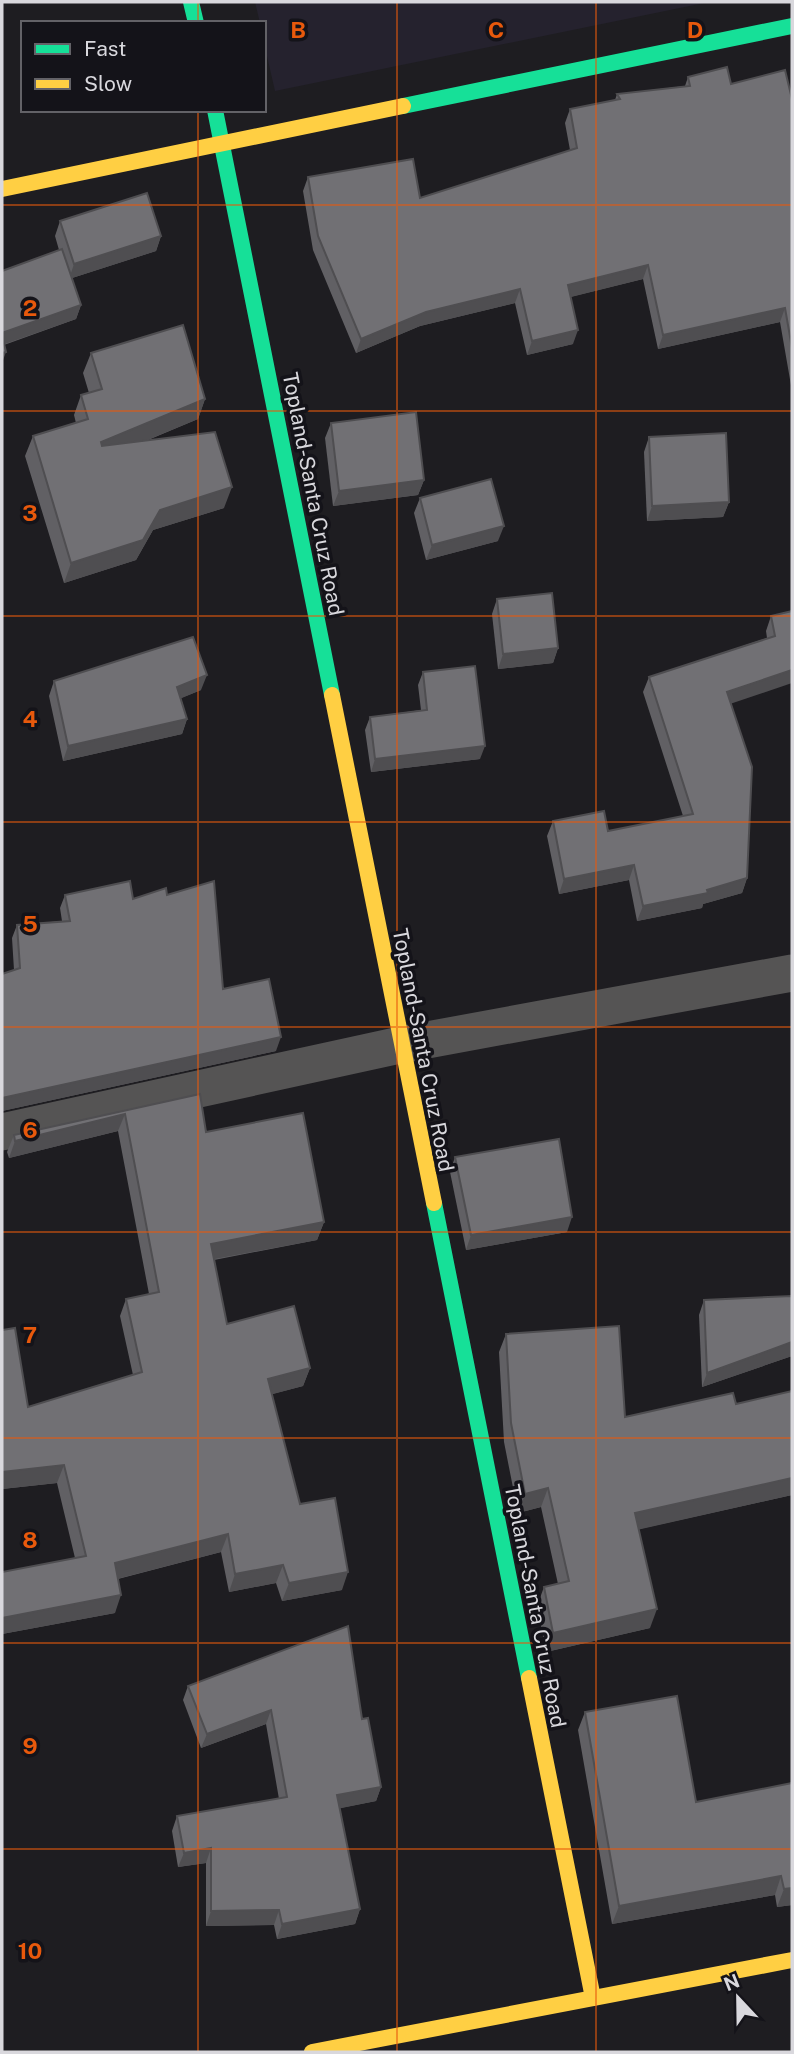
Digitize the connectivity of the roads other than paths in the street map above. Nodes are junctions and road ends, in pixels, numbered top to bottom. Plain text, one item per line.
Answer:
1 (191, 2) edge
2 (196, 21) edge
3 (792, 26) edge
4 (215, 112) edge
5 (222, 144) junction
6 (2, 189) edge
7 (792, 973) edge
8 (400, 1045) junction
9 (2, 1132) edge
10 (792, 1960) edge
11 (593, 1998) junction
12 (332, 2050) edge

1 - 2 main road
3 - 5 main road
4 - 5 main road, Topland-Santa Cruz Road
5 - 6 main road
5 - 8 main road, Topland-Santa Cruz Road
7 - 8 street
8 - 9 street
8 - 11 main road, Topland-Santa Cruz Road
10 - 11 main road
11 - 12 main road

